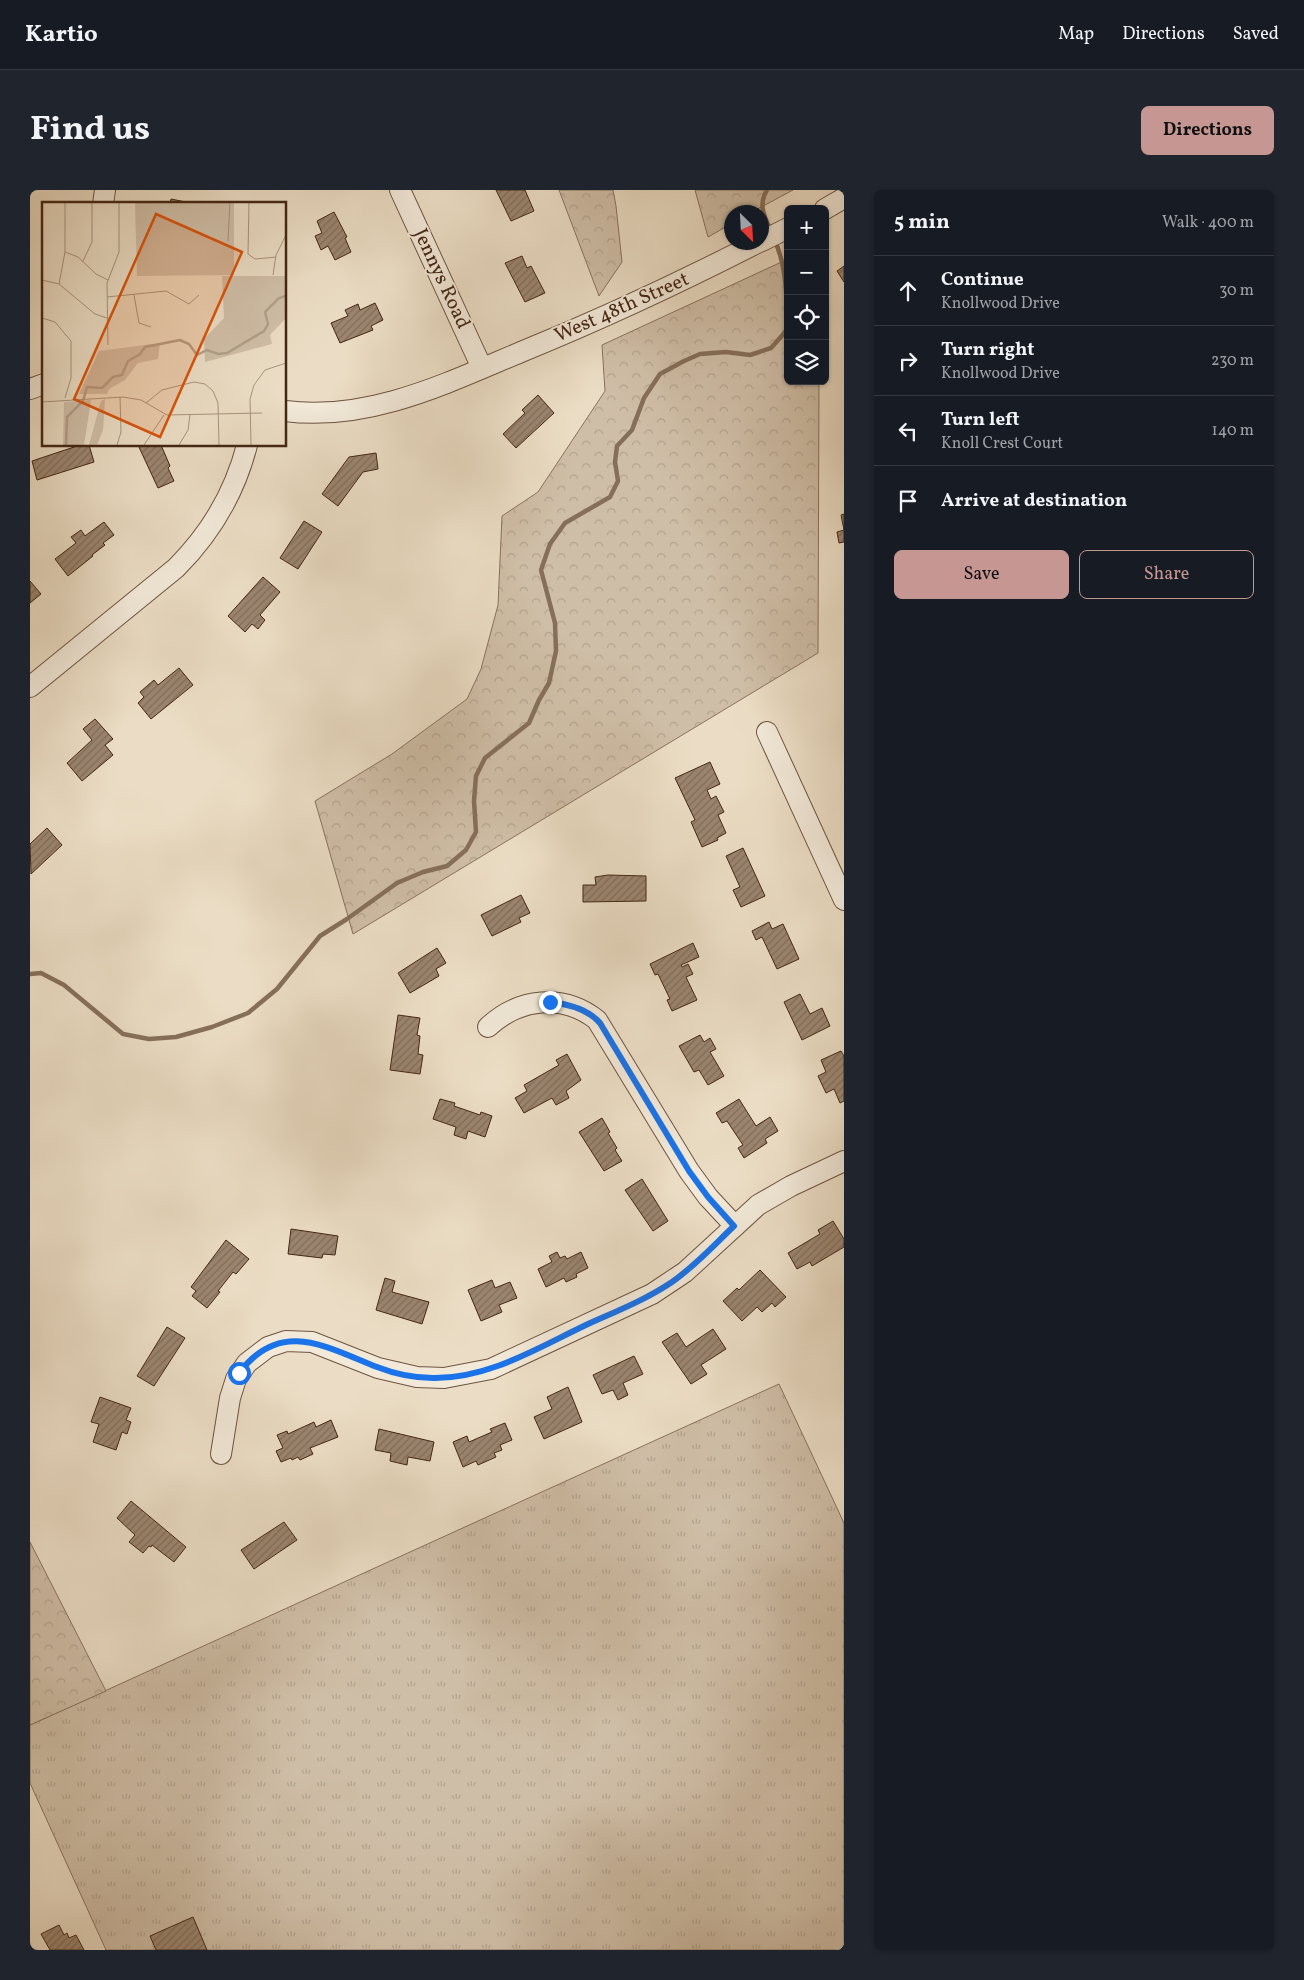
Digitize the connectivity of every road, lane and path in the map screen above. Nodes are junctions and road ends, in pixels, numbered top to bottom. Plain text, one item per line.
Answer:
1 (400, 190) edge
2 (844, 198) edge
3 (829, 207) edge
4 (784, 230) edge
5 (769, 238) edge
6 (745, 250) edge
7 (482, 368) junction
8 (42, 385) edge
9 (30, 389) edge
10 (286, 411) edge
11 (247, 446) edge
12 (30, 687) edge
13 (767, 732) dead end
14 (844, 900) edge
15 (488, 1027) dead end
16 (844, 1162) edge
17 (734, 1226) junction
18 (221, 1454) dead end

1 - 7 street, Jennys Road
2 - 3 street
4 - 5 street, West 48th Street
6 - 7 street, West 48th Street
7 - 10 street, West 48th Street
8 - 9 street
11 - 12 street
13 - 14 street
15 - 17 street
16 - 17 street
17 - 18 street

